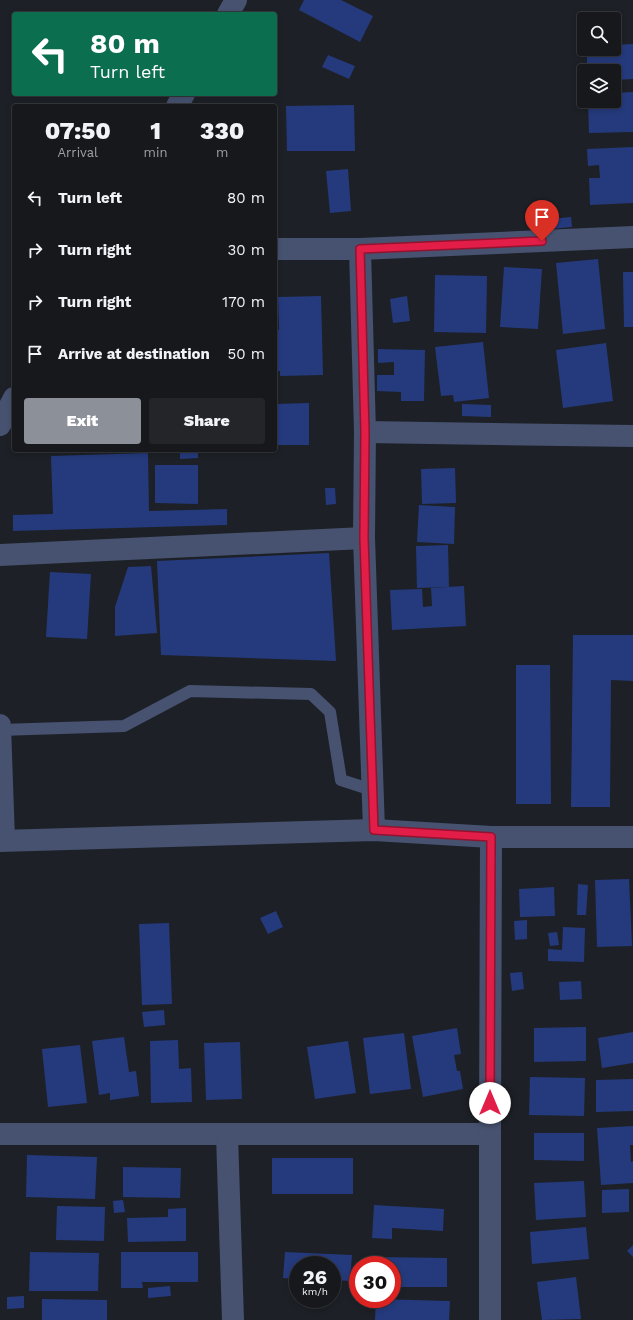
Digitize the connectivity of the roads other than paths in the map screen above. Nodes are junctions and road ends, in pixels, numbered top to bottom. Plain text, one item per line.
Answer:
1 (236, 0) edge
2 (229, 12) edge
3 (633, 237) edge
4 (277, 249) edge
5 (360, 249) junction
6 (12, 402) edge
7 (0, 425) edge
8 (365, 432) junction
9 (633, 436) edge
10 (364, 538) junction
11 (0, 556) edge
12 (0, 725) edge
13 (0, 730) edge
14 (372, 790) junction
15 (374, 830) junction
16 (491, 837) junction
17 (633, 838) edge
18 (2, 841) edge
19 (0, 1134) edge
20 (490, 1134) junction
21 (227, 1135) junction
22 (233, 1320) edge
23 (490, 1320) edge

1 - 2 street
3 - 5 street
4 - 5 street
5 - 8 street
6 - 7 street
8 - 9 street
8 - 10 street
10 - 11 street
10 - 14 street
12 - 13 street
13 - 14 lane
13 - 18 street
14 - 15 street
15 - 16 street
15 - 18 street
16 - 17 street
16 - 20 street
19 - 21 street
20 - 21 street
20 - 23 street
21 - 22 street

